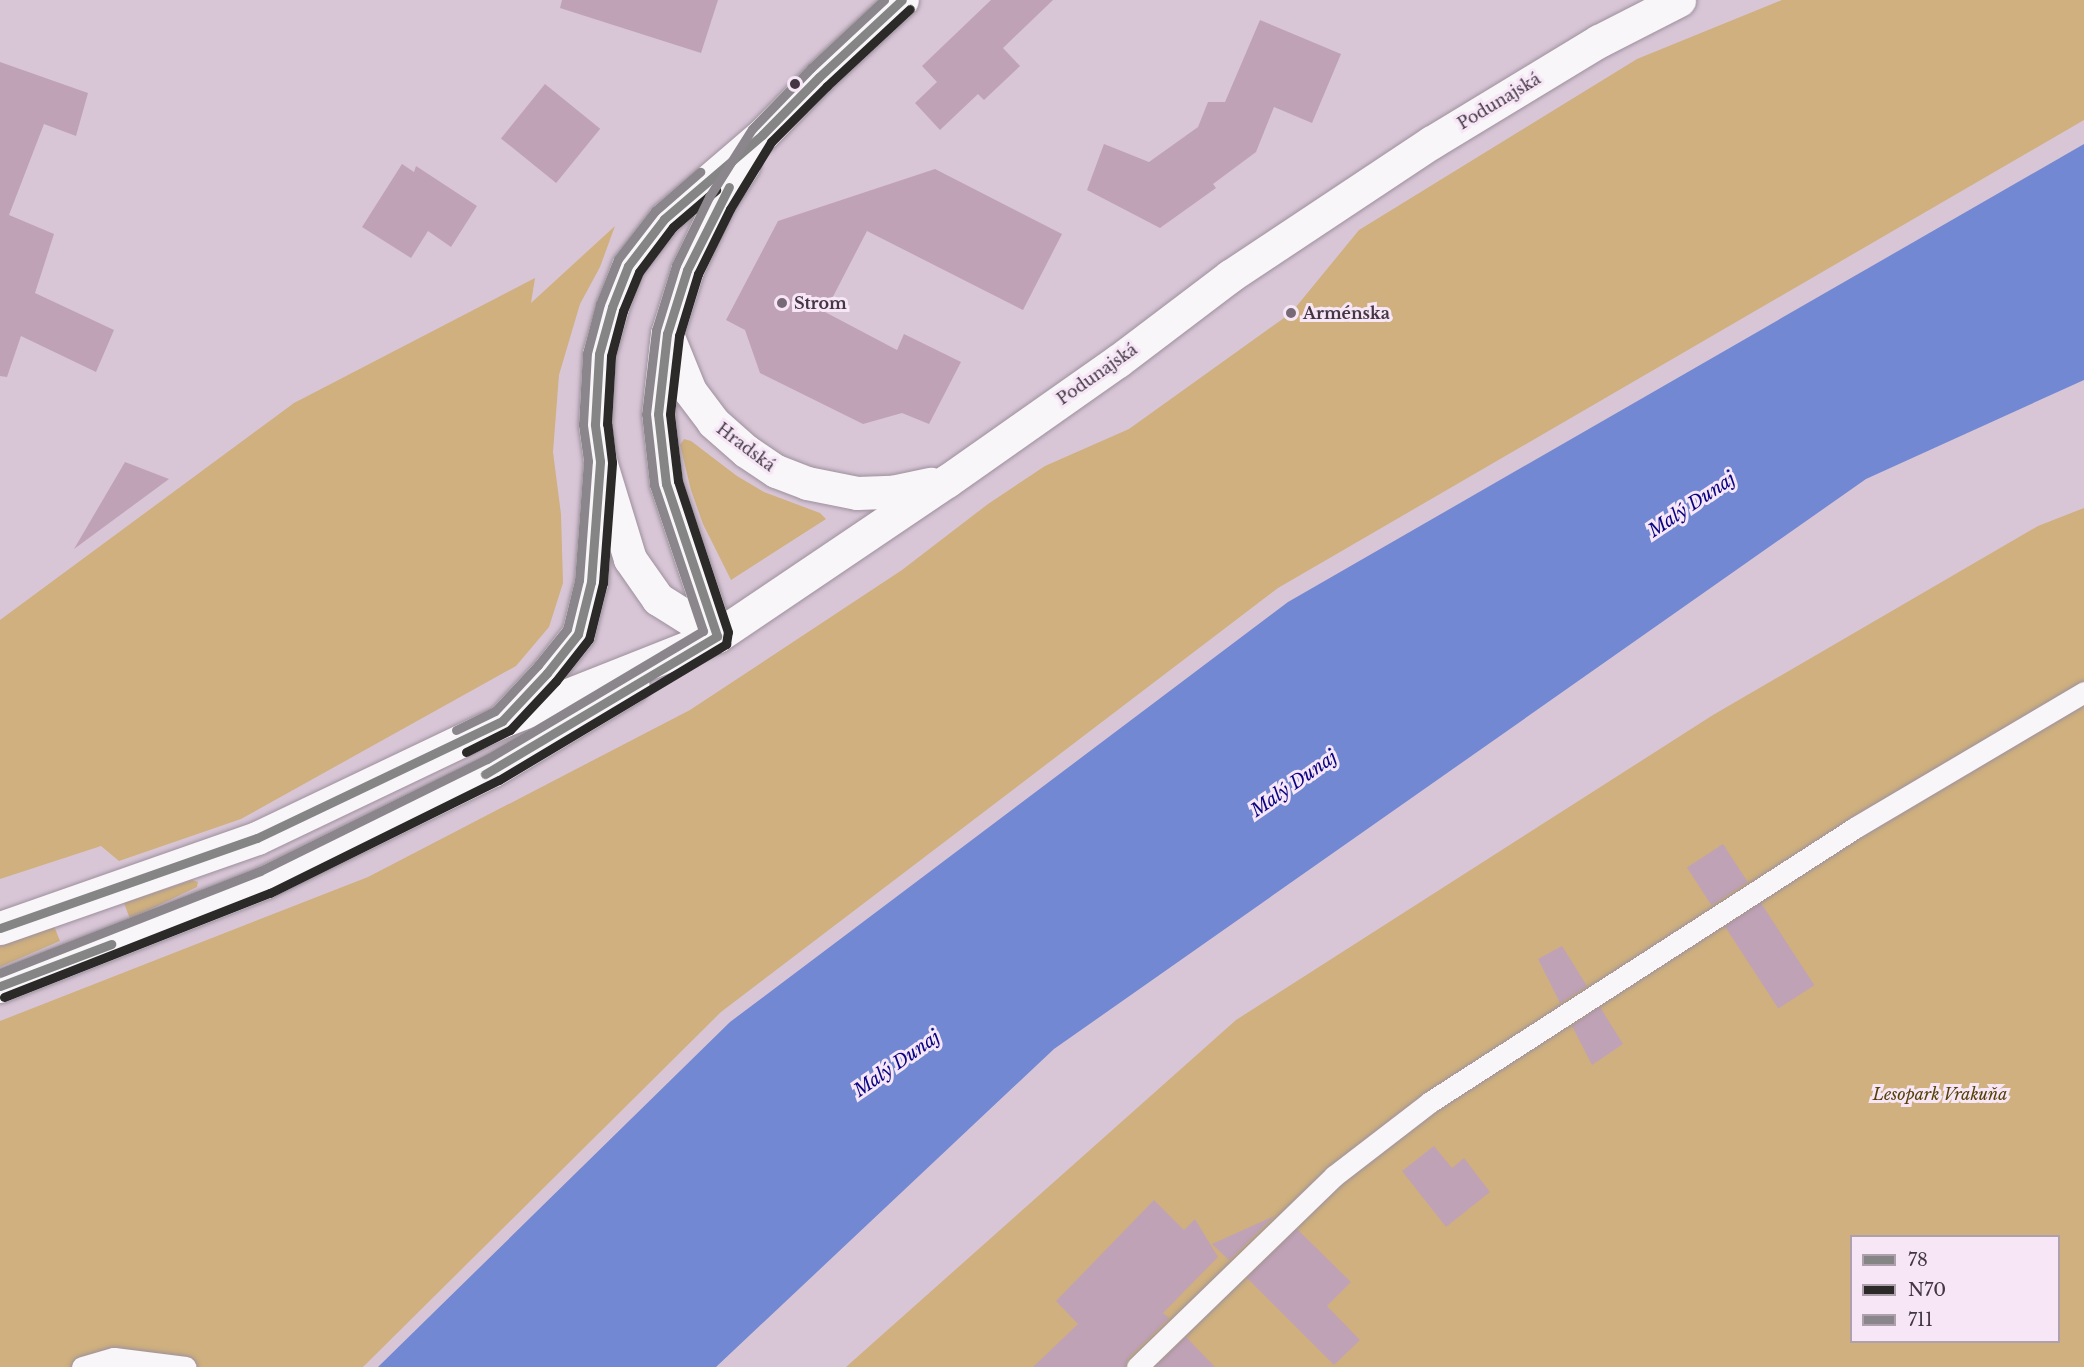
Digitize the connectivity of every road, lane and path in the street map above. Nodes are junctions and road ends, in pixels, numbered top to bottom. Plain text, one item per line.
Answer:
1 (902, 0) edge
2 (1678, 0) edge
3 (762, 135) junction
4 (667, 334) junction
5 (600, 461) junction
6 (947, 481) junction
7 (717, 636) junction
8 (2084, 692) edge
9 (502, 721) junction
10 (0, 928) edge
11 (0, 986) edge
12 (82, 1367) edge
13 (185, 1367) edge
14 (1137, 1367) edge

1 - 3 street
2 - 6 street, Podunajská
3 - 4 street
3 - 5 street
4 - 6 street, Hradská
4 - 7 street
5 - 7 street
5 - 9 street
6 - 7 street, Podunajská
7 - 9 street, Podunajská
7 - 11 street
8 - 14 lane
9 - 10 street
12 - 13 lane

